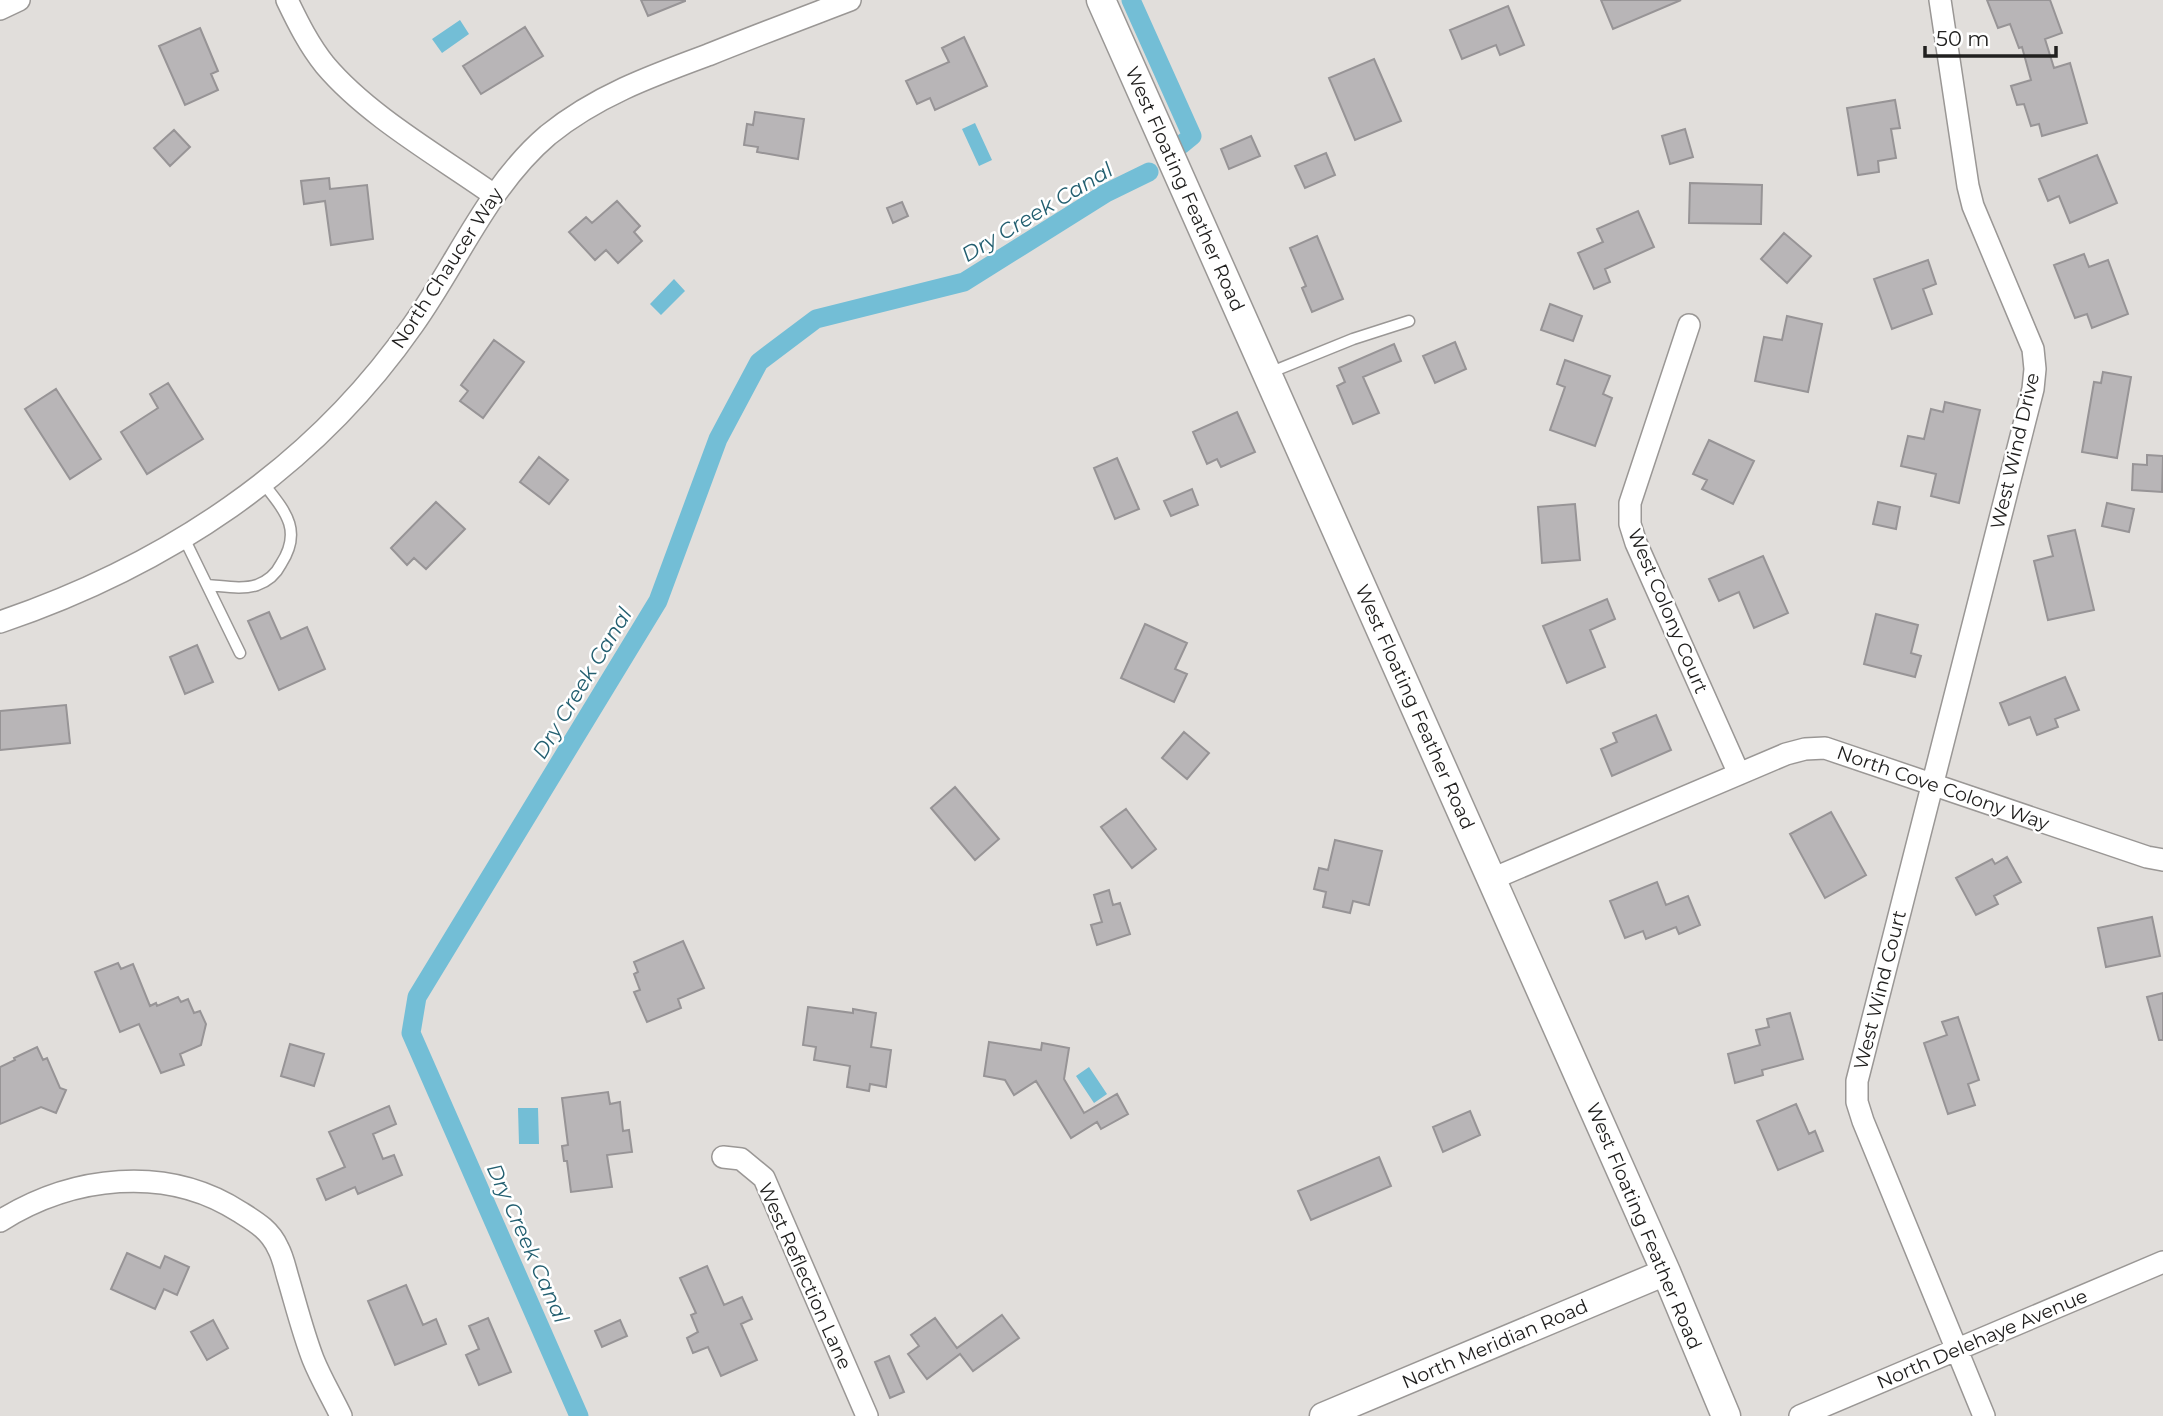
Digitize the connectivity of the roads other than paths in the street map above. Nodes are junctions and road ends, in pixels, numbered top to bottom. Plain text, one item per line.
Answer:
1 (19, 0) edge
2 (287, 0) edge
3 (850, 0) edge
4 (1101, 0) edge
5 (1940, 0) edge
6 (0, 9) edge
7 (494, 195) junction
8 (1409, 321) dead end
9 (1689, 325) dead end
10 (1267, 374) junction
11 (264, 483) junction
12 (184, 538) junction
13 (208, 585) junction
14 (0, 622) edge
15 (240, 653) dead end
16 (1739, 774) junction
17 (1932, 783) junction
18 (2163, 860) edge
19 (1492, 879) junction
20 (723, 1157) dead end
21 (0, 1222) edge
22 (2163, 1262) edge
23 (1666, 1272) junction
24 (1956, 1350) junction
25 (341, 1416) edge
26 (867, 1416) edge
27 (1323, 1416) edge
28 (1726, 1416) edge
29 (1800, 1416) edge
30 (1984, 1416) edge

1 - 6 street
2 - 7 street
3 - 7 street, North Chaucer Way
4 - 10 main road, West Floating Feather Road
5 - 17 street, West Wind Drive
7 - 11 street, North Chaucer Way
8 - 10 lane
9 - 16 street, West Colony Court
10 - 19 main road, West Floating Feather Road
11 - 12 street, North Chaucer Way
11 - 13 lane
12 - 13 lane
12 - 14 street, North Chaucer Way
13 - 15 lane
16 - 17 street, North Cove Colony Way
16 - 19 street, North Cove Colony Way
17 - 18 street, North Cove Colony Way
17 - 24 street, West Wind Court
19 - 23 main road, West Floating Feather Road
20 - 26 street, West Reflection Lane
21 - 25 street
22 - 24 street, North Delehaye Avenue
23 - 27 street, North Meridian Road
23 - 28 main road, West Floating Feather Road
24 - 29 street, North Delehaye Avenue
24 - 30 street, West Wind Court

